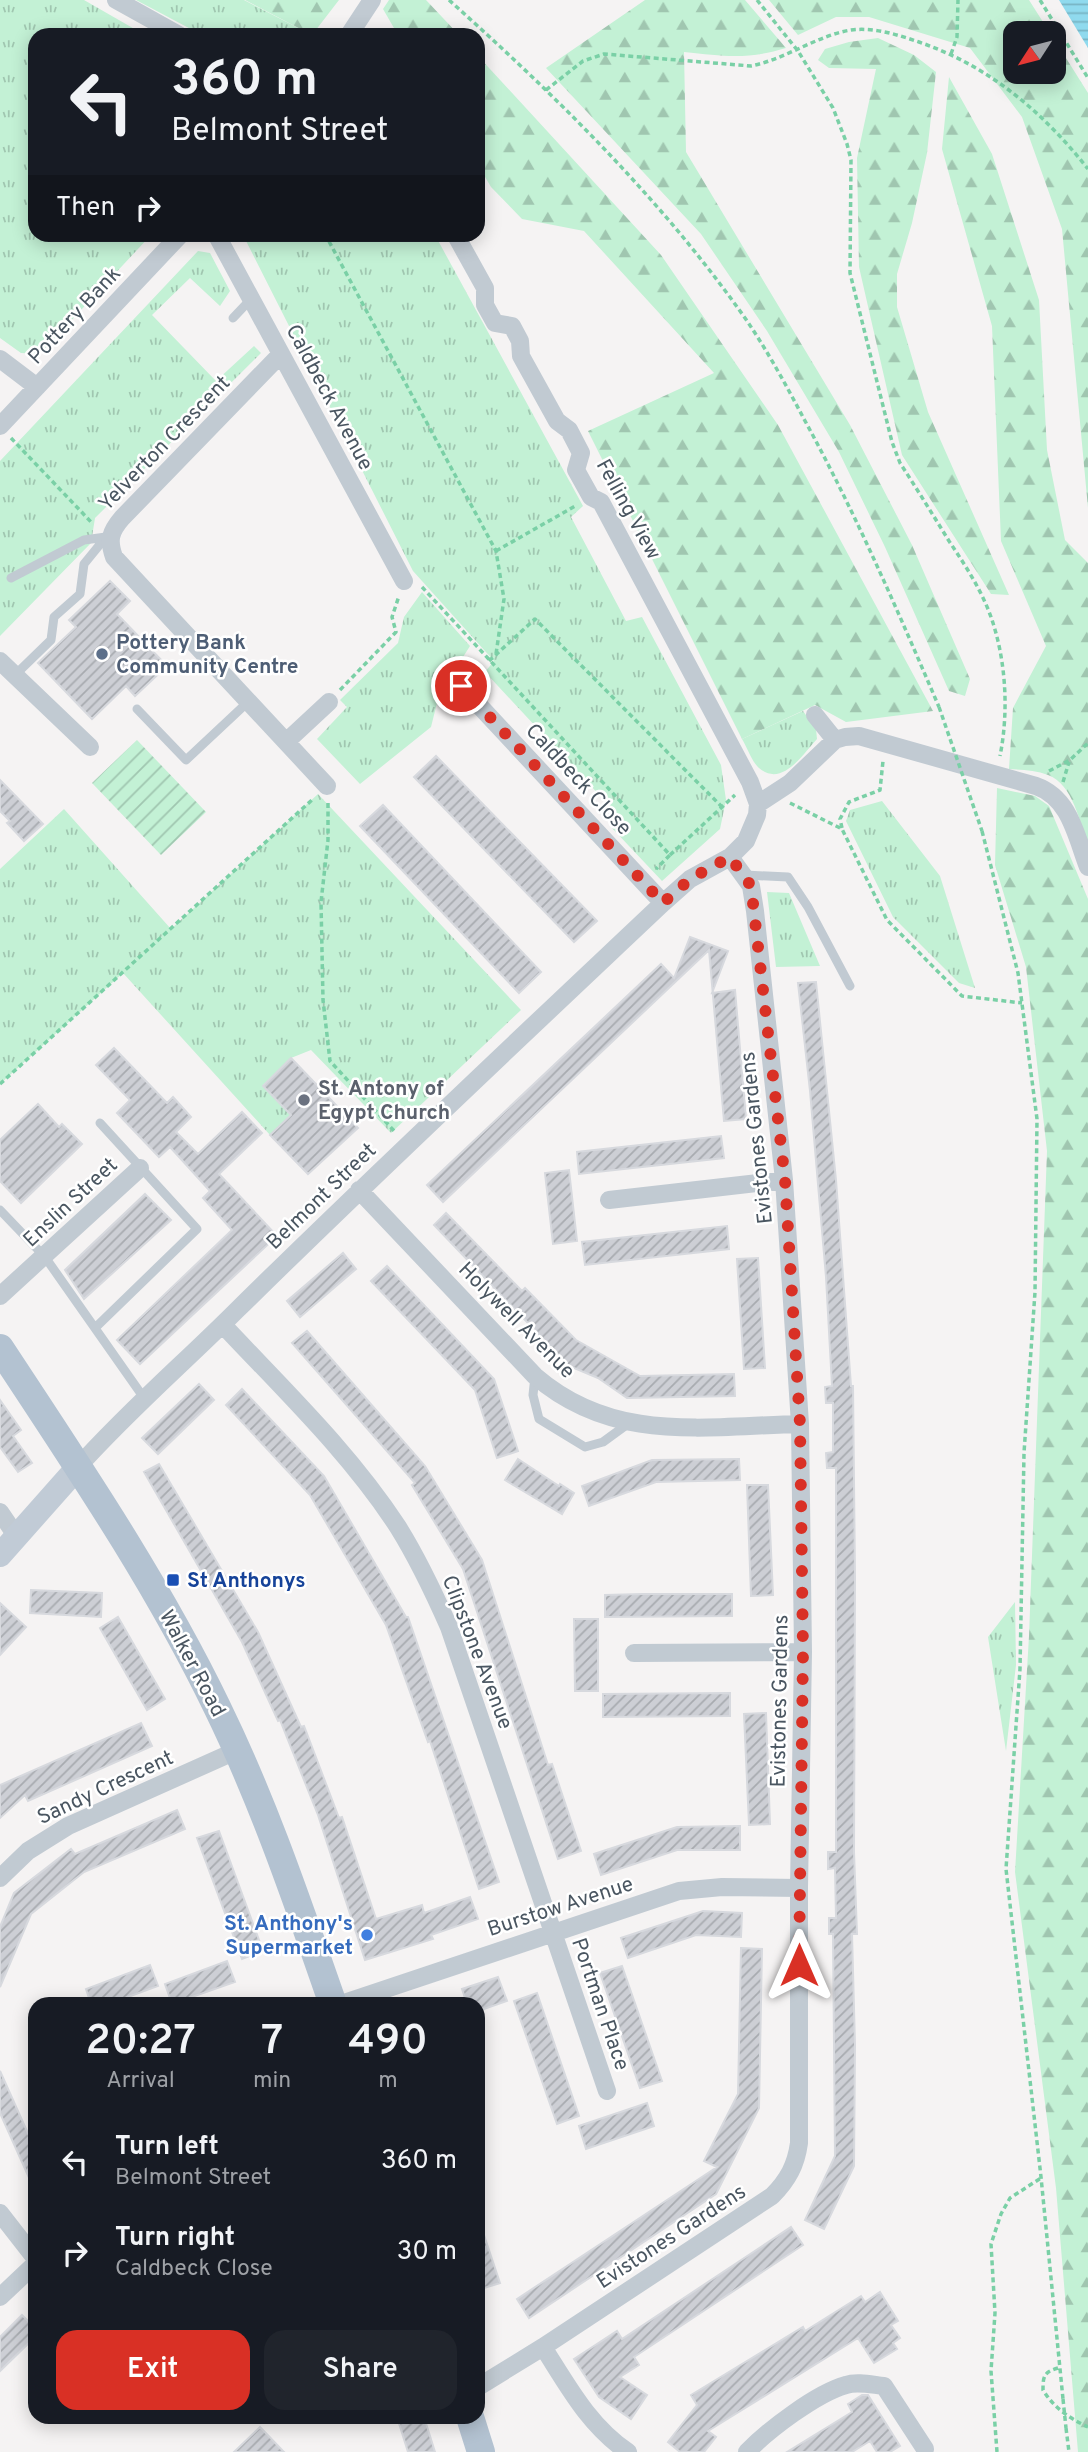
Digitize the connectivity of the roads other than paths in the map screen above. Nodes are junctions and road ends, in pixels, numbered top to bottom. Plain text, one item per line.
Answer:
1 (116, 0) edge
2 (372, 0) edge
3 (166, 28) edge
4 (354, 28) edge
5 (173, 242) edge
6 (220, 242) edge
7 (459, 242) edge
8 (251, 299) junction
9 (233, 318) dead end
10 (281, 354) junction
11 (0, 359) edge
12 (37, 387) junction
13 (5, 431) edge
14 (108, 537) junction
15 (11, 578) dead end
16 (404, 581) road end
17 (0, 661) edge
18 (15, 675) junction
19 (461, 686) dead end
20 (249, 701) junction
21 (328, 702) road end
22 (137, 709) dead end
23 (815, 715) dead end
24 (835, 740) junction
25 (287, 741) junction
26 (90, 747) dead end
27 (327, 786) road end
28 (766, 800) junction
29 (730, 857) junction
30 (1088, 867) edge
31 (743, 875) junction
32 (663, 903) junction
33 (850, 986) dead end
34 (100, 1123) dead end
35 (140, 1168) junction
36 (785, 1180) junction
37 (359, 1190) junction
38 (609, 1200) dead end
39 (0, 1210) edge
40 (45, 1257) junction
41 (0, 1297) edge
42 (223, 1325) junction
43 (95, 1328) junction
44 (0, 1348) edge
45 (535, 1376) junction
46 (144, 1398) junction
47 (629, 1423) junction
48 (800, 1424) junction
49 (78, 1467) junction
50 (0, 1512) edge
51 (8, 1546) edge
52 (803, 1652) junction
53 (634, 1653) dead end
54 (238, 1751) junction
55 (0, 1878) edge
56 (799, 1888) junction
57 (552, 1932) junction
58 (330, 1997) edge
59 (362, 1997) edge
60 (607, 2091) dead end
61 (0, 2213) edge
62 (28, 2249) edge
63 (28, 2271) edge
64 (0, 2297) edge
65 (543, 2347) junction
66 (485, 2383) edge
67 (472, 2424) edge
68 (925, 2449) dead end
69 (481, 2452) edge
70 (628, 2452) edge
71 (747, 2452) edge

1 - 3 street
2 - 4 street
5 - 12 street, Pottery Bank
6 - 8 street, Caldbeck Avenue
7 - 28 street, Felling View
8 - 9 lane
8 - 10 street, Caldbeck Avenue
10 - 14 street, Yelverton Crescent
10 - 16 street, Caldbeck Avenue
11 - 12 street
12 - 13 street, Pottery Bank
14 - 15 lane
14 - 18 lane
14 - 20 street, Yelverton Crescent
17 - 18 street
18 - 26 street
19 - 32 street, Caldbeck Close
20 - 22 lane
20 - 25 street, Yelverton Crescent
21 - 25 street
23 - 24 street
24 - 28 street
24 - 30 street
25 - 27 street, Yelverton Crescent
28 - 29 street
29 - 31 street, Evistones Gardens
29 - 32 street, Belmont Street
31 - 33 lane
31 - 36 street, Evistones Gardens
32 - 37 street, Belmont Street
34 - 35 lane
35 - 40 street, Enslin Street
35 - 43 lane
36 - 38 street
36 - 48 street, Evistones Gardens
37 - 42 street, Belmont Street
37 - 45 street, Holywell Avenue
39 - 40 lane
40 - 41 street, Enslin Street
40 - 43 lane
42 - 46 street, Belmont Street
42 - 57 street, Clipstone Avenue
43 - 46 lane
44 - 49 main road, Walker Road
45 - 47 street, Holywell Avenue
45 - 47 lane
46 - 49 street, Belmont Street
47 - 48 street, Holywell Avenue
48 - 52 street, Evistones Gardens
49 - 51 street
49 - 54 main road, Walker Road
50 - 51 street
52 - 53 street
52 - 56 street, Evistones Gardens
54 - 55 street, Sandy Crescent
54 - 58 main road, Walker Road
56 - 57 street, Burstow Avenue
56 - 65 street, Evistones Gardens
57 - 59 street, Burstow Avenue
57 - 60 street, Portman Place
61 - 62 street
63 - 64 street
65 - 66 street, Evistones Gardens
65 - 70 street
67 - 69 main road
68 - 71 street

